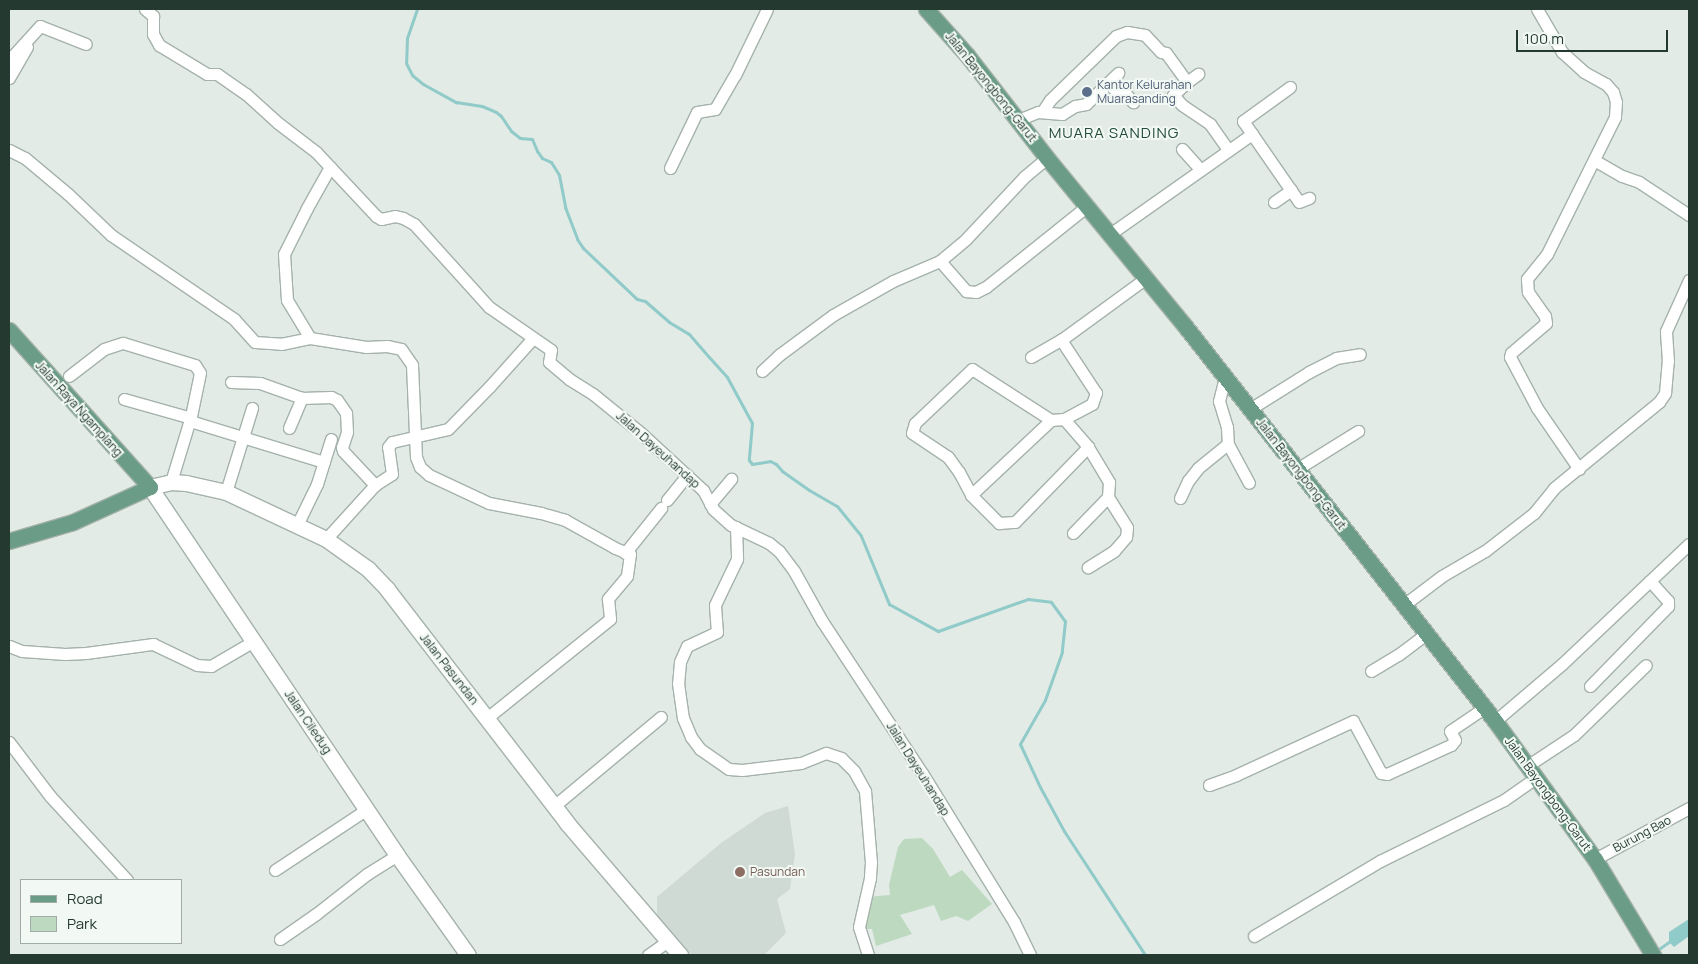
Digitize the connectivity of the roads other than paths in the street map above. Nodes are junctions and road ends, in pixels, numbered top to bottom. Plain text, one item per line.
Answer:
1 (145, 9) edge
2 (767, 9) edge
3 (926, 9) edge
4 (1537, 9) edge
5 (40, 26) junction
6 (86, 44) dead end
7 (9, 60) edge
8 (1118, 73) dead end
9 (1198, 74) dead end
10 (9, 78) edge
11 (1187, 82) junction
12 (1108, 83) junction
13 (1290, 88) dead end
14 (1133, 102) dead end
15 (1042, 112) junction
16 (1018, 120) junction
17 (1252, 134) junction
18 (1182, 149) dead end
19 (9, 150) edge
20 (1228, 150) junction
21 (1047, 158) junction
22 (1594, 160) junction
23 (330, 167) junction
24 (670, 168) dead end
25 (1200, 168) junction
26 (1292, 190) junction
27 (1274, 202) dead end
28 (1301, 204) dead end
29 (1087, 206) junction
30 (1689, 215) edge
31 (1110, 234) junction
32 (940, 261) junction
33 (1146, 278) junction
34 (1689, 280) edge
35 (9, 330) edge
36 (310, 338) junction
37 (533, 338) junction
38 (1061, 340) junction
39 (1360, 354) dead end
40 (1031, 357) dead end
41 (762, 372) dead end
42 (69, 376) dead end
43 (1225, 377) junction
44 (231, 382) dead end
45 (302, 398) junction
46 (124, 399) dead end
47 (252, 408) dead end
48 (1250, 409) junction
49 (190, 419) junction
50 (1064, 419) junction
51 (1051, 420) junction
52 (289, 428) dead end
53 (1358, 431) dead end
54 (242, 438) junction
55 (408, 438) junction
56 (331, 440) dead end
57 (1228, 444) junction
58 (1088, 447) junction
59 (324, 462) junction
60 (1296, 469) junction
61 (1579, 469) junction
62 (687, 475) junction
63 (731, 479) dead end
64 (171, 482) junction
65 (1249, 483) dead end
66 (375, 485) junction
67 (150, 488) junction
68 (226, 492) junction
69 (971, 495) junction
70 (1108, 497) junction
71 (1180, 498) dead end
72 (711, 506) junction
73 (297, 525) junction
74 (734, 526) junction
75 (1073, 533) dead end
76 (326, 539) junction
77 (9, 541) edge
78 (1689, 544) edge
79 (625, 552) junction
80 (1088, 567) dead end
81 (1650, 581) junction
82 (1404, 604) junction
83 (1426, 633) junction
84 (254, 641) junction
85 (9, 648) edge
86 (1646, 665) dead end
87 (1371, 671) dead end
88 (1590, 686) dead end
89 (1484, 708) junction
90 (661, 717) dead end
91 (487, 718) junction
92 (1495, 721) junction
93 (9, 742) edge
94 (1531, 772) junction
95 (1209, 785) dead end
96 (554, 806) junction
97 (1689, 808) edge
98 (367, 809) junction
99 (397, 855) junction
100 (1596, 859) junction
101 (275, 870) dead end
102 (126, 879) edge
103 (1254, 936) dead end
104 (280, 939) dead end
105 (668, 941) junction
106 (468, 955) edge
107 (648, 955) edge
108 (680, 955) edge
109 (868, 955) edge
110 (1030, 955) edge
111 (1652, 955) edge

1 - 23 street, Jalan Dayeuhandap
2 - 24 street
3 - 16 main road, Jalan Bayongbong-Garut
4 - 22 street
5 - 6 street
5 - 7 street
5 - 10 street
8 - 12 street
9 - 11 street
11 - 15 street
11 - 20 street
12 - 14 street
12 - 15 street
13 - 17 street
15 - 16 street
16 - 21 main road, Jalan Bayongbong-Garut
17 - 20 street
17 - 26 street
18 - 25 street
19 - 36 street
20 - 25 street
21 - 29 main road, Jalan Bayongbong-Garut
21 - 32 street
22 - 30 street
22 - 61 street
23 - 36 street
23 - 37 street, Jalan Dayeuhandap
25 - 31 street
26 - 27 street
26 - 28 street
29 - 31 main road, Jalan Bayongbong-Garut
29 - 32 street
31 - 33 main road, Jalan Bayongbong-Garut
32 - 41 street
33 - 38 street
33 - 43 main road, Jalan Bayongbong-Garut
34 - 61 street
35 - 67 main road, Jalan Raya Ngamplang
36 - 55 street
37 - 55 street
37 - 62 street, Jalan Dayeuhandap
38 - 40 street
38 - 50 street
39 - 48 street
42 - 49 street
43 - 48 main road, Jalan Bayongbong-Garut
43 - 57 street
44 - 45 street
45 - 52 street
45 - 66 street
46 - 49 street
47 - 54 street
48 - 60 main road, Jalan Bayongbong-Garut
49 - 54 street
49 - 64 street
50 - 51 street
50 - 58 street
51 - 69 street
51 - 69 street
53 - 60 street
54 - 59 street
54 - 68 street
55 - 66 street
55 - 79 street
56 - 59 street
57 - 65 street
57 - 71 street
58 - 69 street
58 - 70 street
59 - 73 street
60 - 82 main road, Jalan Bayongbong-Garut
61 - 82 street
62 - 72 street, Jalan Dayeuhandap
62 - 79 street
63 - 72 street
64 - 67 street, Jalan Pasundan
64 - 68 street, Jalan Pasundan
66 - 76 street
67 - 77 main road
67 - 84 street, Jalan Ciledug
68 - 73 street, Jalan Pasundan
70 - 75 street
70 - 80 street
72 - 74 street, Jalan Dayeuhandap
73 - 76 street, Jalan Pasundan
74 - 109 street
74 - 110 street, Jalan Dayeuhandap
76 - 91 street, Jalan Pasundan
78 - 81 street
79 - 91 street
81 - 88 street
81 - 92 street
82 - 83 main road, Jalan Bayongbong-Garut
83 - 87 street
83 - 89 main road, Jalan Bayongbong-Garut
84 - 85 street
84 - 98 street, Jalan Ciledug
86 - 94 street
89 - 92 main road, Jalan Bayongbong-Garut
89 - 95 street
90 - 96 street
91 - 96 street, Jalan Pasundan
92 - 94 main road, Jalan Bayongbong-Garut
93 - 102 street
94 - 100 main road, Jalan Bayongbong-Garut
94 - 103 street
96 - 105 street, Jalan Pasundan
97 - 100 street, Burung Bao
98 - 99 street, Jalan Ciledug
98 - 101 street
99 - 104 street
99 - 106 street, Jalan Ciledug
100 - 111 main road, Jalan Bayongbong-Garut
105 - 107 street
105 - 108 street, Jalan Pasundan

